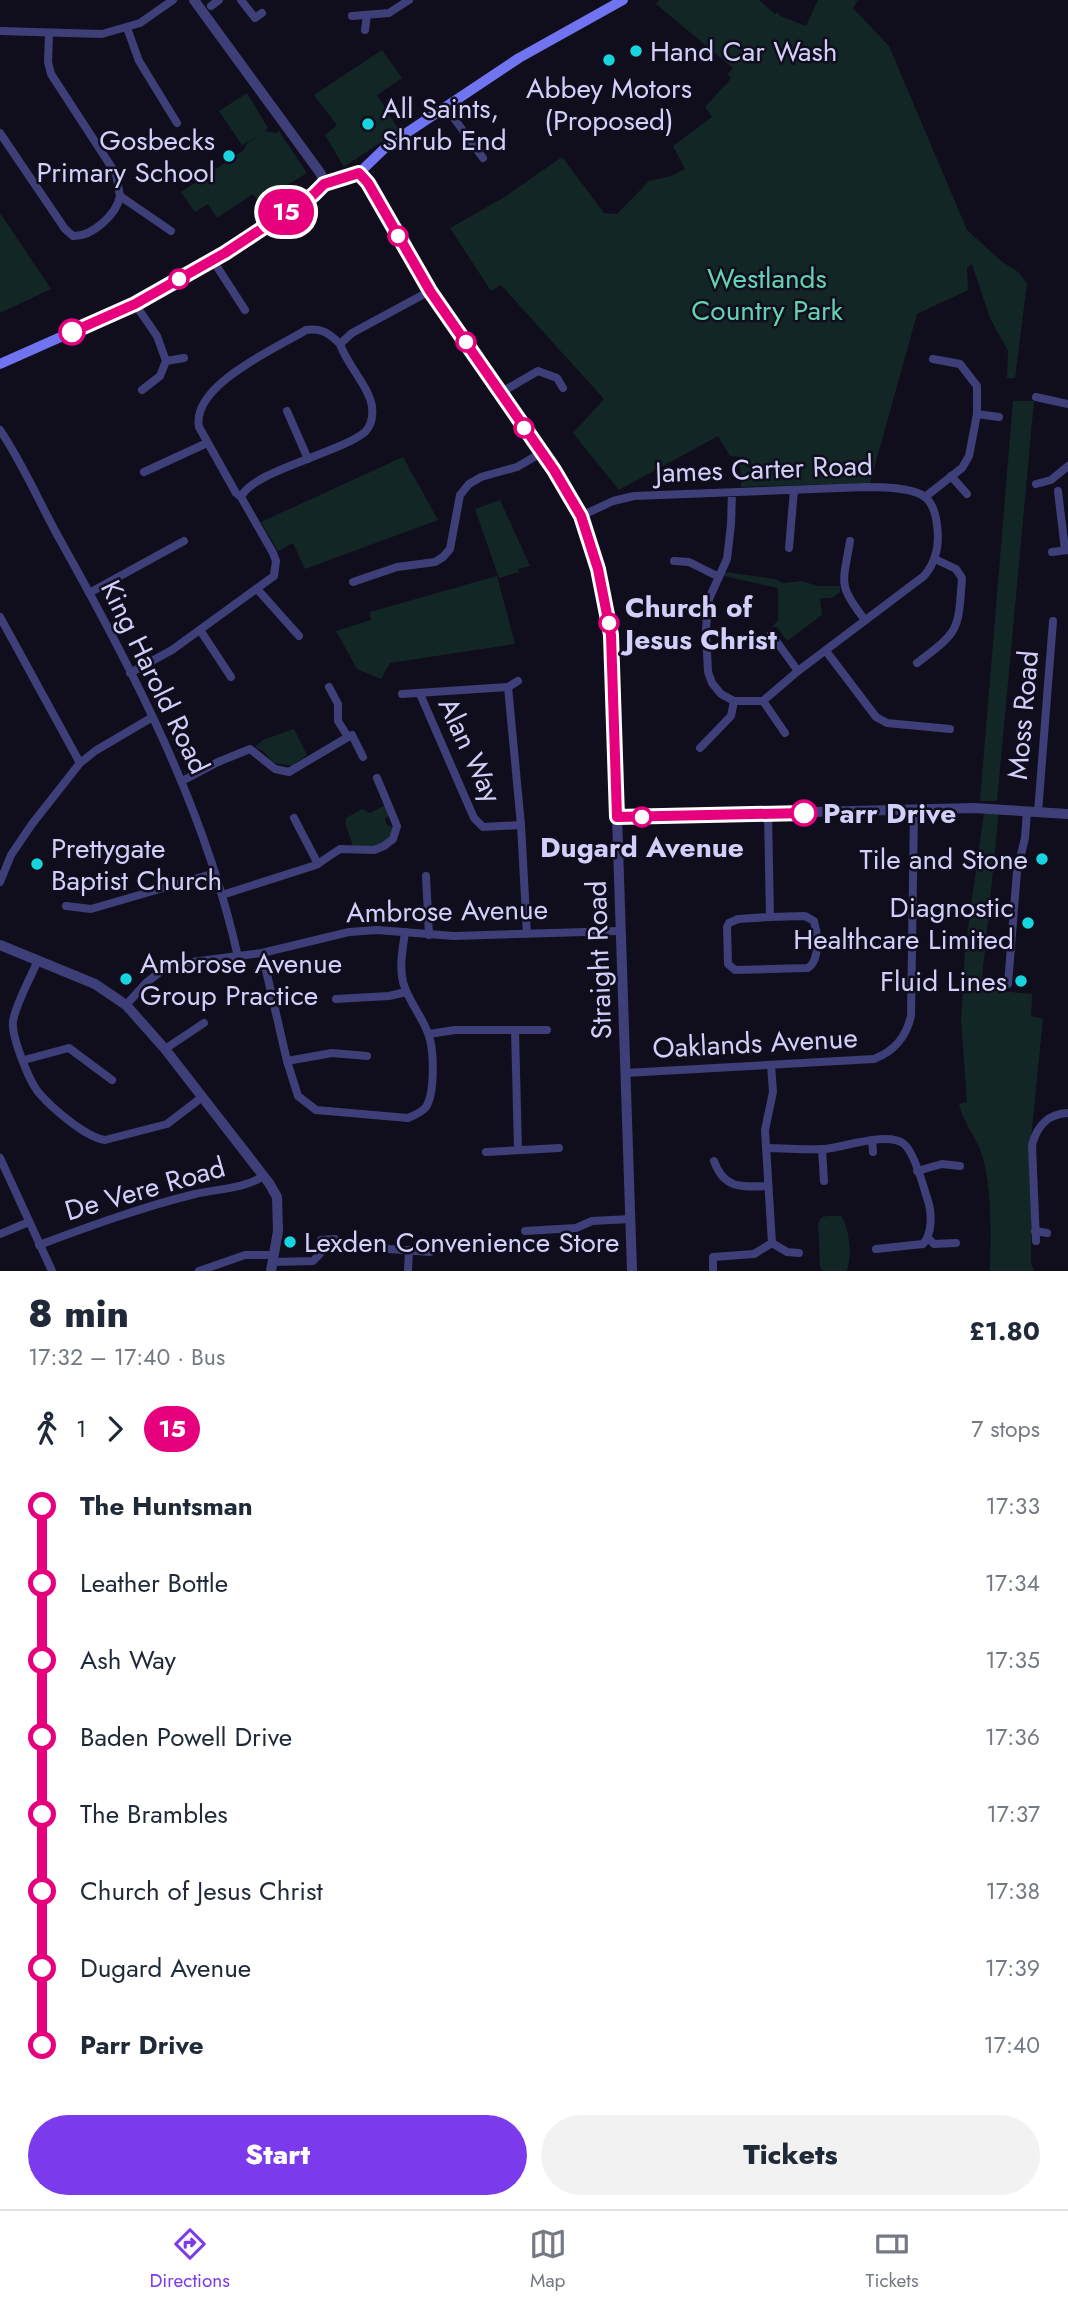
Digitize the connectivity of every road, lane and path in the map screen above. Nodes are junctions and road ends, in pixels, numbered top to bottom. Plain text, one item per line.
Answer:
1 (173, 0) edge
2 (194, 0) edge
3 (241, 0) edge
4 (409, 0) edge
5 (623, 0) edge
6 (367, 15) junction
7 (352, 16) dead end
8 (255, 18) dead end
9 (127, 28) junction
10 (365, 30) dead end
11 (0, 31) edge
12 (49, 34) junction
13 (445, 106) junction
14 (177, 123) dead end
15 (0, 133) edge
16 (483, 158) dead end
17 (359, 173) junction
18 (324, 184) junction
19 (120, 196) junction
20 (171, 231) dead end
21 (212, 259) junction
22 (430, 291) junction
23 (135, 304) junction
24 (245, 310) dead end
25 (341, 344) junction
26 (184, 358) dead end
27 (933, 359) dead end
28 (166, 361) junction
29 (0, 364) edge
30 (564, 388) dead end
31 (142, 390) dead end
32 (500, 393) junction
33 (1036, 397) dead end
34 (1068, 404) edge
35 (287, 411) dead end
36 (977, 414) junction
37 (999, 417) dead end
38 (0, 430) edge
39 (207, 443) junction
40 (541, 453) junction
41 (308, 459) junction
42 (1068, 466) edge
43 (144, 472) dead end
44 (951, 476) junction
45 (1036, 484) dead end
46 (794, 489) junction
47 (1058, 491) dead end
48 (732, 493) junction
49 (967, 494) dead end
50 (241, 497) junction
51 (925, 497) junction
52 (581, 516) junction
53 (184, 541) dead end
54 (850, 541) dead end
55 (789, 548) dead end
56 (1066, 550) edge
57 (1052, 552) dead end
58 (935, 559) junction
59 (674, 561) dead end
60 (719, 577) junction
61 (354, 582) dead end
62 (258, 590) junction
63 (89, 593) junction
64 (0, 617) edge
65 (865, 620) junction
66 (1053, 621) dead end
67 (200, 630) junction
68 (771, 634) dead end
69 (299, 636) dead end
70 (826, 651) junction
71 (917, 663) dead end
72 (798, 671) junction
73 (130, 673) junction
74 (231, 677) dead end
75 (517, 681) dead end
76 (329, 687) dead end
77 (508, 687) junction
78 (402, 694) dead end
79 (419, 694) junction
80 (734, 701) junction
81 (763, 701) junction
82 (151, 718) junction
83 (950, 729) dead end
84 (785, 733) dead end
85 (352, 735) junction
86 (700, 748) dead end
87 (363, 757) dead end
88 (80, 763) junction
89 (377, 778) dead end
90 (183, 781) junction
91 (914, 809) junction
92 (1032, 812) junction
93 (768, 813) junction
94 (1068, 814) edge
95 (617, 817) junction
96 (294, 818) dead end
97 (521, 825) junction
98 (318, 864) junction
99 (215, 873) junction
100 (426, 876) dead end
101 (0, 882) edge
102 (222, 895) junction
103 (66, 906) dead end
104 (770, 917) junction
105 (619, 931) junction
106 (405, 932) junction
107 (527, 934) junction
108 (429, 935) junction
109 (0, 945) edge
110 (261, 953) junction
111 (238, 957) junction
112 (38, 960) junction
113 (1008, 984) dead end
114 (406, 992) junction
115 (337, 999) dead end
116 (126, 1005) junction
117 (204, 1023) dead end
118 (515, 1030) junction
119 (547, 1030) dead end
120 (429, 1034) junction
121 (166, 1049) junction
122 (367, 1056) dead end
123 (24, 1060) junction
124 (287, 1061) junction
125 (771, 1065) junction
126 (625, 1073) junction
127 (112, 1080) dead end
128 (201, 1098) junction
129 (1068, 1113) edge
130 (872, 1140) junction
131 (559, 1148) dead end
132 (766, 1148) junction
133 (822, 1149) junction
134 (518, 1150) junction
135 (486, 1152) dead end
136 (873, 1152) dead end
137 (0, 1158) edge
138 (714, 1161) dead end
139 (960, 1166) dead end
140 (917, 1171) junction
141 (263, 1176) junction
142 (824, 1181) dead end
143 (767, 1186) junction
144 (630, 1219) junction
145 (29, 1222) junction
146 (525, 1231) dead end
147 (1048, 1233) dead end
148 (0, 1234) edge
149 (928, 1238) junction
150 (335, 1239) dead end
151 (321, 1240) junction
152 (311, 1241) dead end
153 (772, 1243) junction
154 (956, 1243) dead end
155 (39, 1245) junction
156 (876, 1249) dead end
157 (389, 1250) dead end
158 (408, 1251) junction
159 (430, 1252) dead end
160 (799, 1253) dead end
161 (273, 1263) edge
162 (52, 1271) edge
163 (200, 1271) edge
164 (408, 1271) edge
165 (632, 1271) edge
166 (713, 1271) edge

1 - 9 street
2 - 18 street
3 - 8 street
4 - 6 street
5 - 13 main road
6 - 7 street
6 - 10 street
9 - 12 street
9 - 14 street
11 - 12 street
12 - 19 street
13 - 16 street
13 - 17 main road
15 - 19 street
17 - 18 main road
17 - 22 street, Straight Road
18 - 21 main road
19 - 20 street
21 - 23 main road
21 - 24 street
22 - 25 street
22 - 32 street, Straight Road
23 - 28 street
23 - 29 main road
25 - 39 street
25 - 41 street
26 - 28 street
27 - 36 street
28 - 31 street
30 - 32 street
32 - 40 street, Straight Road
33 - 34 street
35 - 41 street
36 - 37 street
36 - 44 street
38 - 63 street, King Harold Road
39 - 43 street
39 - 50 street
40 - 52 street, Straight Road
40 - 61 street
41 - 50 street
42 - 45 street
44 - 49 street
44 - 51 street
46 - 48 street, James Carter Road
46 - 51 street, James Carter Road
46 - 55 street
47 - 56 street
48 - 52 street, James Carter Road
48 - 60 street
50 - 62 street
51 - 58 street
52 - 95 street, Straight Road
53 - 63 street
54 - 65 street
56 - 57 street
58 - 65 street
58 - 71 street
59 - 60 street
60 - 80 street
62 - 67 street
62 - 69 street
63 - 73 street, King Harold Road
64 - 88 street
65 - 70 street
66 - 92 street, Moss Road
67 - 73 street
67 - 74 street
68 - 72 street
70 - 72 street
70 - 83 street
72 - 81 street
73 - 82 street, King Harold Road
75 - 77 street, Alan Way
76 - 85 street
77 - 79 street, Alan Way
77 - 97 street
78 - 79 street, Alan Way
79 - 97 street, Alan Way
80 - 81 street
80 - 86 street
81 - 84 street
82 - 88 street
82 - 90 street, King Harold Road
85 - 87 street
85 - 90 street
88 - 101 street
89 - 98 street
90 - 99 street, King Harold Road
91 - 92 street
91 - 93 street
91 - 125 street, Oaklands Avenue
92 - 94 street
92 - 113 street, Moss Road
93 - 95 street
93 - 104 street
95 - 105 street, Straight Road
96 - 98 street
97 - 107 street
98 - 102 street
99 - 102 street, King Harold Road
99 - 103 street
100 - 108 street
102 - 111 street, King Harold Road
104 - 104 street
105 - 107 street, Ambrose Avenue
105 - 126 street, Straight Road
106 - 108 street, Ambrose Avenue
106 - 110 street, Ambrose Avenue
106 - 114 street
107 - 108 street, Ambrose Avenue
109 - 112 street
110 - 111 street, Ambrose Avenue
110 - 124 street
111 - 116 street, Ambrose Avenue
112 - 116 street
112 - 123 street
114 - 115 street
114 - 120 street
116 - 121 street
117 - 121 street
118 - 119 street
118 - 120 street
118 - 134 street
120 - 124 street
121 - 128 street
122 - 124 street
123 - 127 street
123 - 128 street
125 - 126 street, Oaklands Avenue
125 - 132 street
126 - 144 street, Straight Road
128 - 141 street
129 - 147 street
130 - 133 street
130 - 136 street
130 - 140 street
131 - 134 street
132 - 133 street
132 - 143 street
133 - 142 street
134 - 135 street
137 - 145 street
138 - 143 street
139 - 140 street
140 - 149 street
141 - 155 street, De Vere Road
141 - 161 street
143 - 153 street
144 - 146 street
144 - 165 street, Straight Road
145 - 148 street
145 - 155 street
149 - 154 street
149 - 156 street
150 - 151 street
151 - 152 street
151 - 161 street
153 - 160 street
153 - 166 street
155 - 162 street
157 - 158 street
158 - 159 street
158 - 164 street
161 - 163 street

